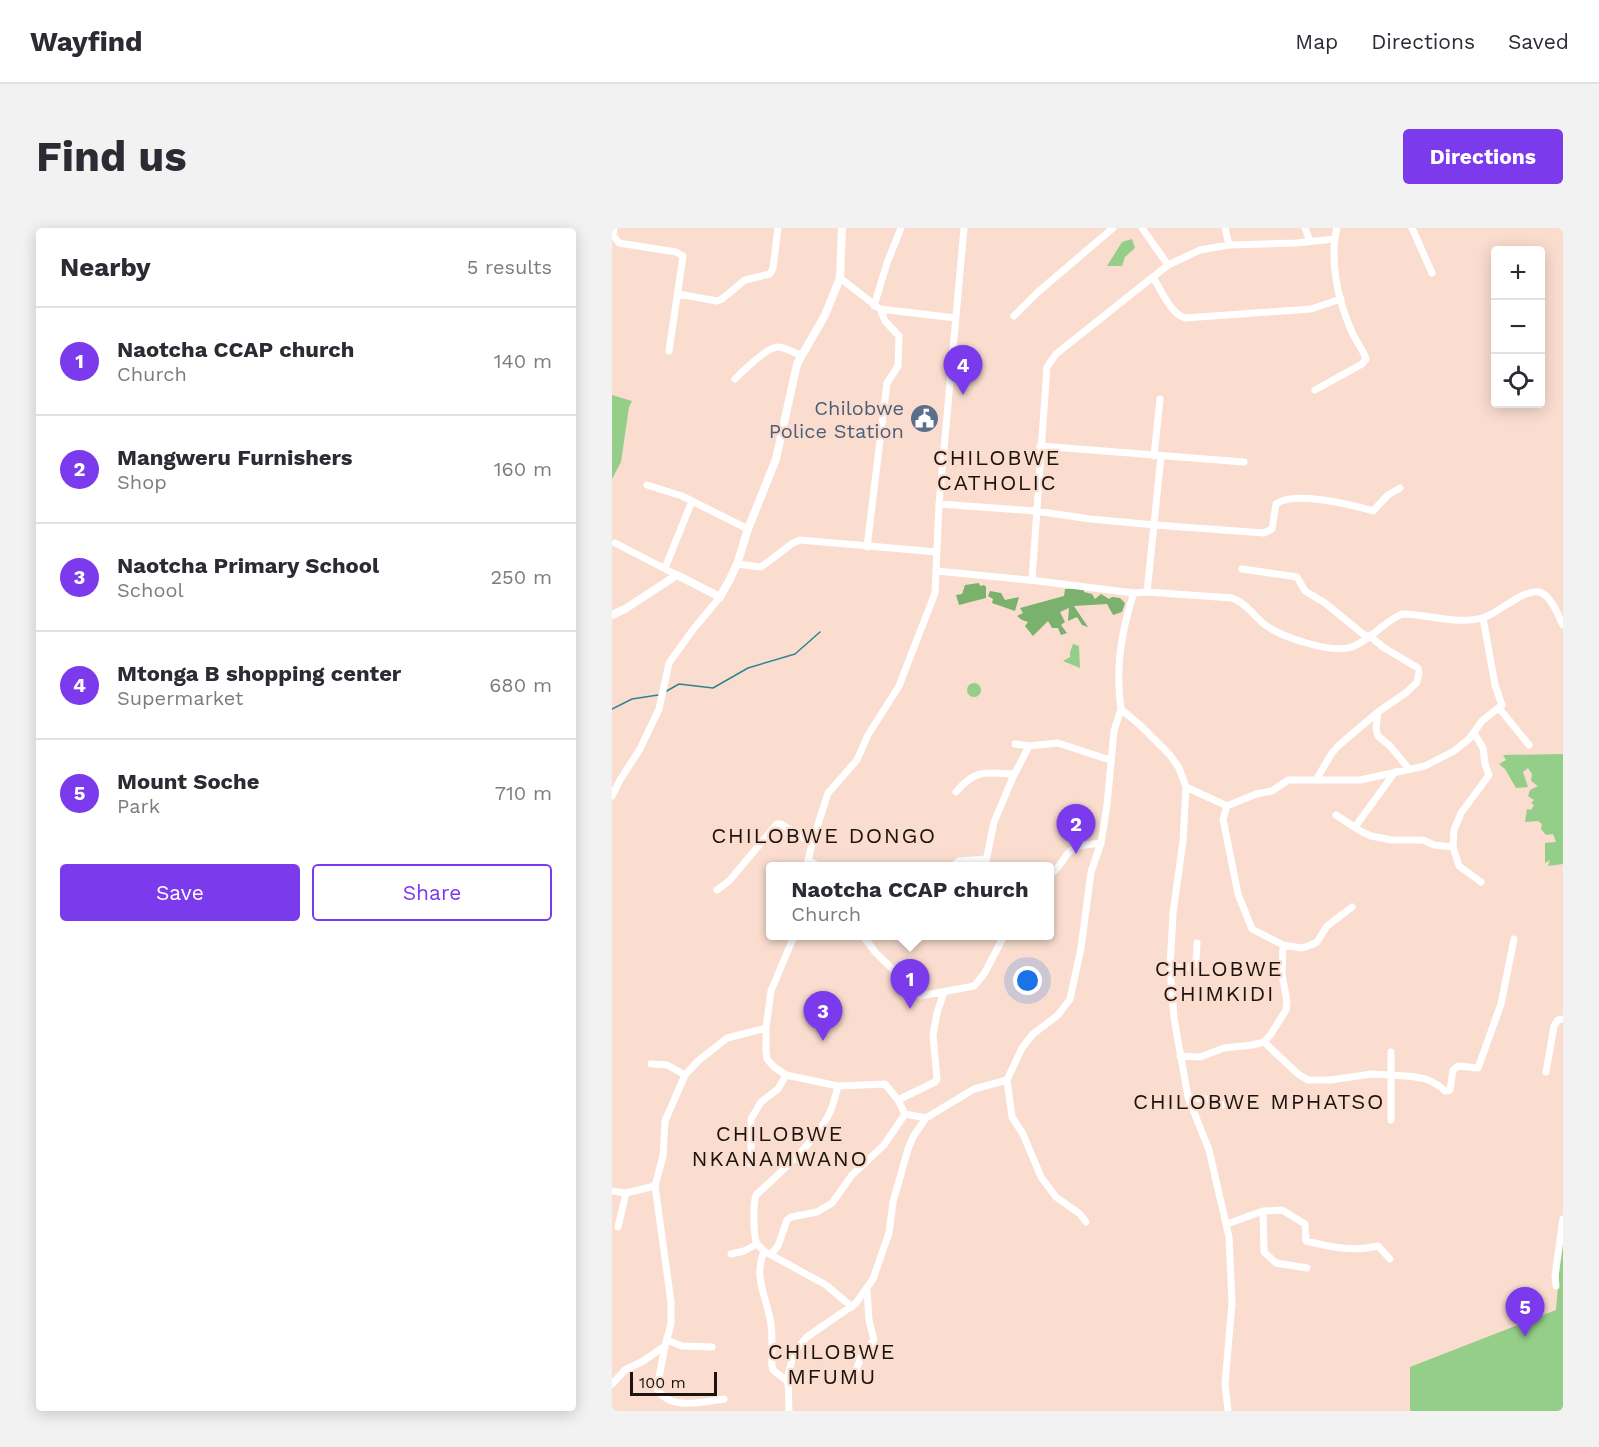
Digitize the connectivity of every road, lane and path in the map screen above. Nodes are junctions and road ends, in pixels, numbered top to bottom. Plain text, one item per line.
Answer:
1 (614, 228) edge
2 (778, 228) edge
3 (842, 228) edge
4 (901, 228) edge
5 (964, 228) edge
6 (1113, 228) edge
7 (1142, 228) edge
8 (1225, 228) edge
9 (1305, 228) edge
10 (1337, 228) edge
11 (1412, 228) edge
12 (1334, 239) junction
13 (1310, 241) junction
14 (1229, 245) junction
15 (1168, 265) junction
16 (1432, 273) dead end
17 (1153, 277) junction
18 (840, 278) junction
19 (678, 294) junction
20 (1341, 299) junction
21 (877, 308) junction
22 (1014, 316) dead end
23 (956, 318) junction
24 (669, 351) dead end
25 (801, 355) junction
26 (735, 379) dead end
27 (1315, 390) dead end
28 (1160, 399) dead end
29 (1041, 446) junction
30 (1157, 456) junction
31 (1244, 462) dead end
32 (647, 485) dead end
33 (1400, 488) dead end
34 (692, 501) junction
35 (939, 504) junction
36 (1036, 511) junction
37 (1155, 525) junction
38 (748, 529) junction
39 (615, 543) dead end
40 (867, 547) junction
41 (937, 552) junction
42 (737, 564) junction
43 (665, 568) junction
44 (1242, 569) dead end
45 (937, 571) junction
46 (677, 575) junction
47 (1032, 580) junction
48 (1147, 592) junction
49 (1134, 593) junction
50 (720, 597) junction
51 (612, 615) edge
52 (1483, 618) junction
53 (1563, 625) edge
54 (1371, 637) junction
55 (1499, 708) junction
56 (1121, 709) junction
57 (1378, 712) junction
58 (1474, 733) junction
59 (1015, 744) dead end
60 (1529, 745) dead end
61 (1029, 746) junction
62 (1110, 760) junction
63 (1409, 769) junction
64 (1395, 772) junction
65 (1014, 774) junction
66 (1316, 780) junction
67 (1186, 787) junction
68 (956, 792) dead end
69 (612, 796) edge
70 (1227, 806) junction
71 (1336, 815) dead end
72 (1355, 827) junction
73 (812, 843) junction
74 (1101, 843) junction
75 (1453, 847) junction
76 (808, 862) edge
77 (985, 862) edge
78 (1054, 870) edge
79 (1481, 882) dead end
80 (717, 890) dead end
81 (1352, 907) dead end
82 (1514, 939) dead end
83 (792, 940) edge
84 (866, 940) edge
85 (1002, 940) edge
86 (1197, 943) dead end
87 (1283, 945) junction
88 (1170, 968) junction
89 (944, 992) junction
90 (1563, 1019) edge
91 (766, 1028) junction
92 (1264, 1042) junction
93 (1391, 1052) dead end
94 (1180, 1056) junction
95 (651, 1064) dead end
96 (1546, 1072) dead end
97 (685, 1075) junction
98 (786, 1075) junction
99 (1391, 1075) junction
100 (1008, 1080) junction
101 (838, 1086) junction
102 (1188, 1097) junction
103 (898, 1100) junction
104 (1222, 1105) dead end
105 (905, 1114) junction
106 (926, 1118) junction
107 (1390, 1119) dead end
108 (751, 1164) dead end
109 (655, 1186) junction
110 (612, 1191) edge
111 (626, 1193) junction
112 (1263, 1211) junction
113 (1563, 1219) edge
114 (1086, 1222) dead end
115 (1227, 1224) junction
116 (618, 1227) dead end
117 (757, 1244) junction
118 (768, 1252) junction
119 (730, 1254) dead end
120 (1390, 1259) dead end
121 (1307, 1268) dead end
122 (1556, 1286) dead end
123 (867, 1291) junction
124 (852, 1306) junction
125 (666, 1343) junction
126 (712, 1347) dead end
127 (855, 1373) dead end
128 (788, 1382) junction
129 (612, 1384) edge
130 (724, 1399) dead end
131 (789, 1411) edge
132 (1228, 1411) edge

1 - 19 street
2 - 19 street
3 - 18 street
4 - 21 street
5 - 23 street
6 - 22 street
7 - 15 street
8 - 14 street
9 - 13 street
10 - 12 street
11 - 16 street
12 - 13 street
12 - 20 street
13 - 14 street
14 - 15 street
15 - 17 street
17 - 20 street
17 - 29 street
18 - 21 street
18 - 25 street
19 - 24 street
20 - 27 street
21 - 23 street
21 - 40 street
23 - 35 street
25 - 26 street
25 - 38 street
28 - 30 street
29 - 30 street
29 - 36 street
30 - 31 street
30 - 37 street
32 - 34 street
33 - 37 street
34 - 38 street
34 - 43 street
35 - 36 street
35 - 41 street
36 - 37 street
36 - 47 street
37 - 48 street
38 - 42 street
39 - 43 street
40 - 41 street
40 - 42 street
41 - 45 street
42 - 50 street
43 - 46 street
44 - 54 street
45 - 47 street
45 - 73 street
46 - 50 street
46 - 51 street
47 - 49 street
48 - 49 street
48 - 54 street
49 - 56 street
50 - 69 street
52 - 53 street
52 - 54 street
52 - 55 street
54 - 57 street
55 - 58 street
55 - 60 street
56 - 62 street
56 - 67 street
57 - 63 street
57 - 66 street
58 - 63 street
58 - 75 street
59 - 61 street
61 - 62 street
61 - 65 street
62 - 74 street
63 - 64 street
64 - 66 street
64 - 72 street
65 - 68 street
65 - 77 street
66 - 70 street
67 - 70 street
67 - 88 street
70 - 87 street
71 - 72 street
72 - 75 street
73 - 76 street
73 - 80 street
74 - 78 street
74 - 100 street
75 - 79 street
81 - 87 street
82 - 99 street
83 - 91 street
84 - 89 street
85 - 89 street
86 - 88 street
87 - 92 street
88 - 94 street
89 - 103 street
90 - 96 street
91 - 97 street
91 - 98 street
92 - 94 street
92 - 99 street
93 - 99 street
94 - 102 street
95 - 97 street
97 - 109 street
98 - 101 street
98 - 108 street
99 - 107 street
100 - 106 street
100 - 114 street
101 - 103 street
101 - 117 street
102 - 104 street
102 - 115 street
103 - 105 street
105 - 106 street
105 - 118 street
106 - 123 street
109 - 111 street
109 - 125 street
110 - 111 street
111 - 116 street
112 - 115 street
112 - 120 street
112 - 121 street
113 - 122 street
115 - 132 street
117 - 118 street
117 - 119 street
118 - 124 street
118 - 128 street
123 - 124 street
123 - 127 street
124 - 128 street
125 - 126 street
125 - 129 street
125 - 130 street
128 - 131 street

